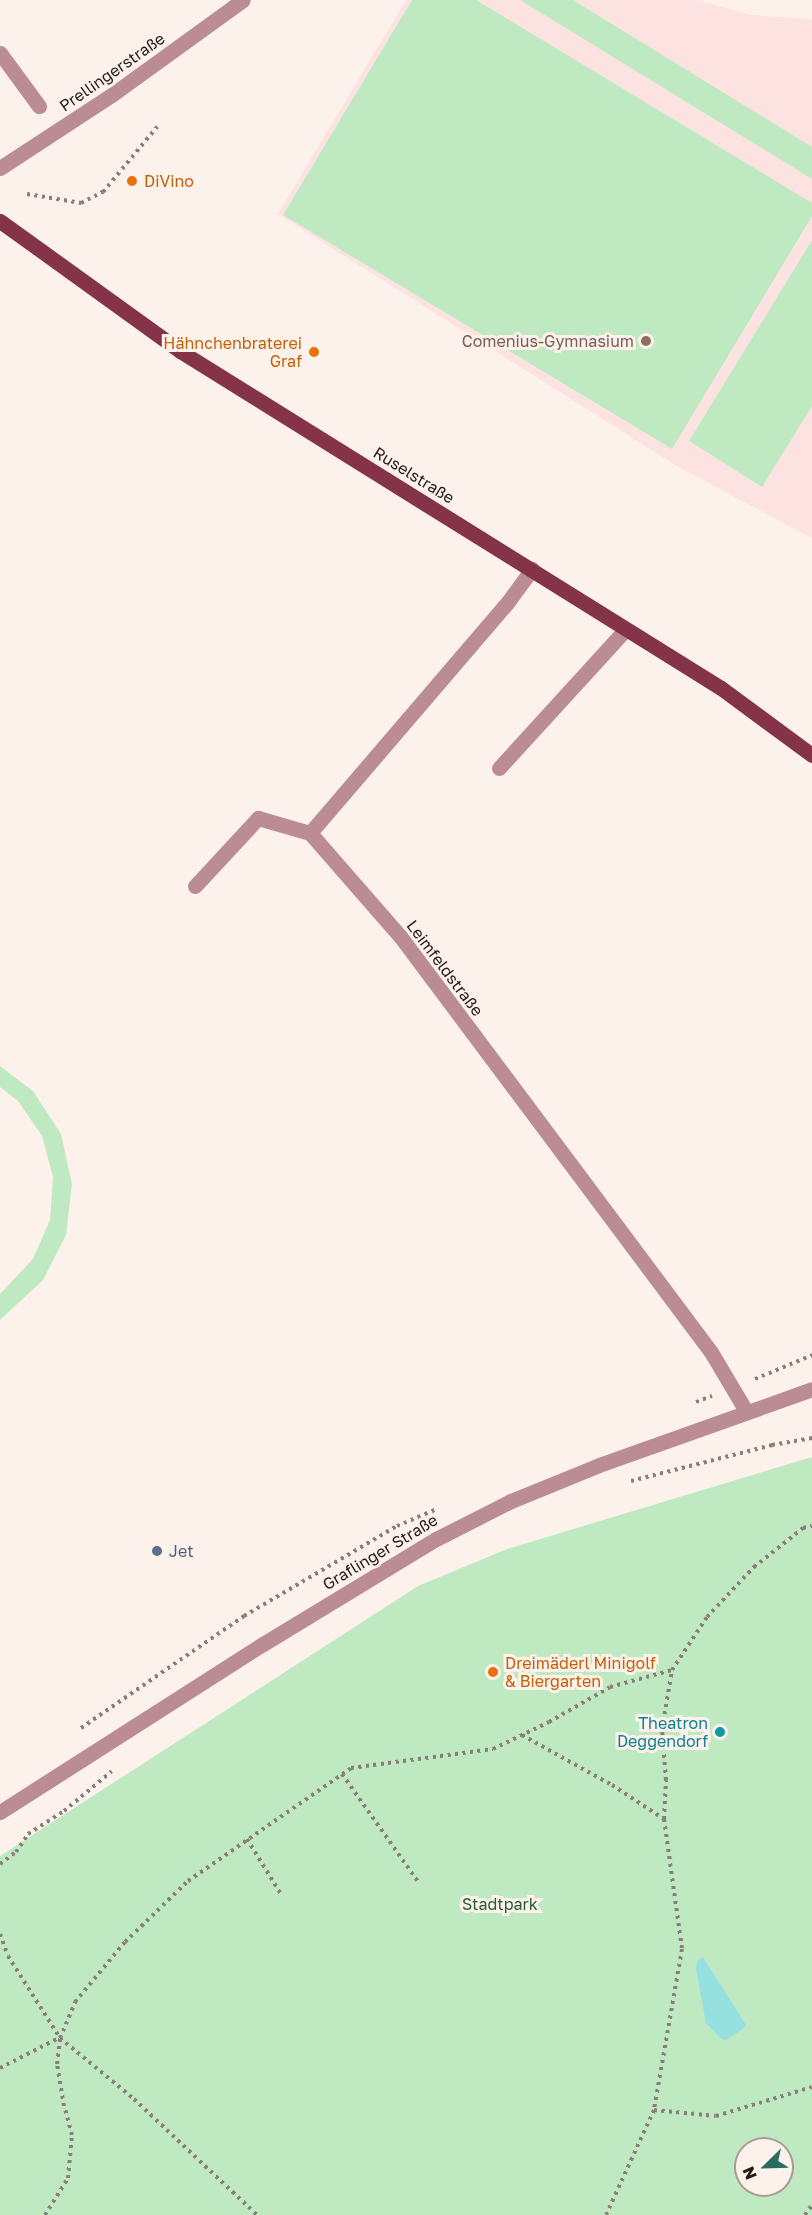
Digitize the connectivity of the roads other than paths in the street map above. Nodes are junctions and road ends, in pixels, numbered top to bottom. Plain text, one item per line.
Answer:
1 (243, 0) edge
2 (0, 53) edge
3 (39, 106) dead end
4 (0, 168) edge
5 (0, 221) edge
6 (532, 569) junction
7 (626, 629) junction
8 (812, 755) edge
9 (499, 768) dead end
10 (310, 833) junction
11 (195, 886) dead end
12 (812, 1389) edge
13 (746, 1411) junction
14 (0, 1812) edge

1 - 4 street, Prellingerstraße
2 - 3 street
5 - 6 main road, Ruselstraße
6 - 7 main road, Ruselstraße
6 - 10 street
7 - 8 main road, Ruselstraße
7 - 9 street
10 - 11 street
10 - 13 street, Leimfeldstraße
12 - 13 street, Graflinger Straße
13 - 14 street, Graflinger Straße

